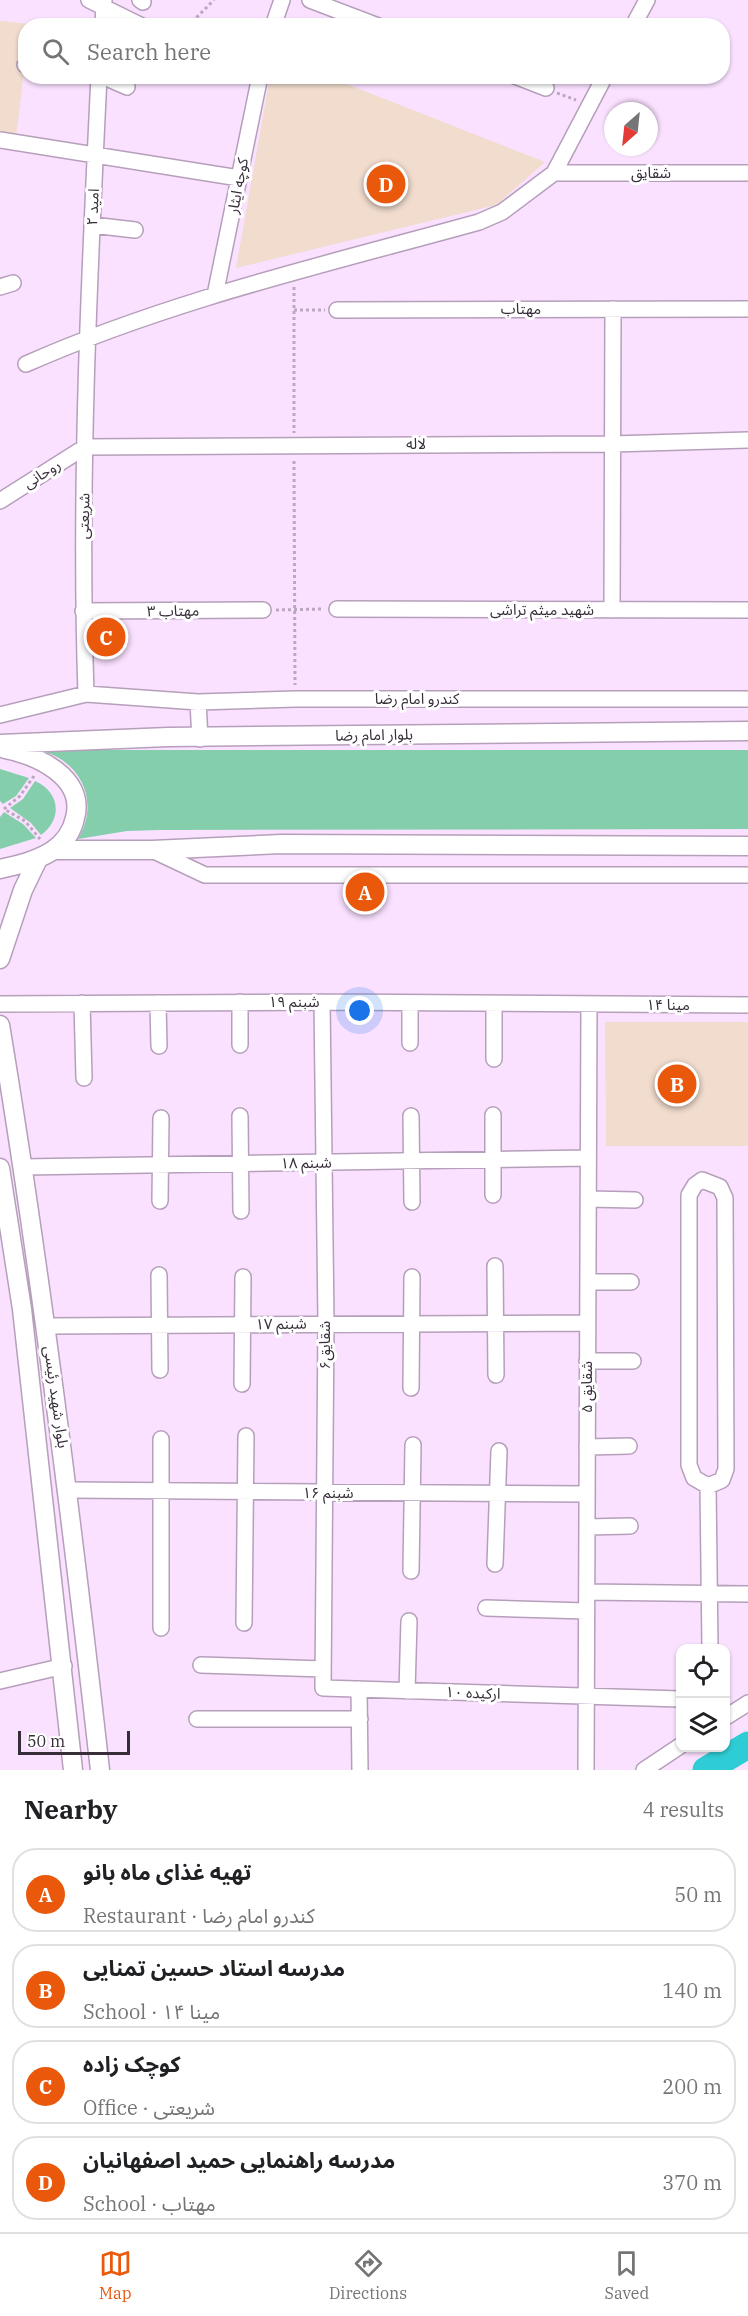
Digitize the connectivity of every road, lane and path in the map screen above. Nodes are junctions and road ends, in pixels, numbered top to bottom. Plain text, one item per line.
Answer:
1 (89, 0) edge
2 (213, 0) edge
3 (282, 0) edge
4 (310, 0) edge
5 (647, 0) edge
6 (104, 4) edge
7 (128, 18) edge
8 (196, 18) edge
9 (276, 18) edge
10 (357, 18) edge
11 (637, 18) edge
12 (99, 84) edge
13 (120, 84) edge
14 (255, 84) edge
15 (536, 84) edge
16 (601, 84) edge
17 (127, 87) dead end
18 (546, 88) joint
19 (589, 105) junction
20 (0, 140) edge
21 (95, 154) junction
22 (554, 173) junction
23 (748, 173) edge
24 (239, 178) junction
25 (92, 225) junction
26 (135, 230) dead end
27 (294, 273) junction
28 (215, 296) junction
29 (613, 309) junction
30 (748, 309) edge
31 (294, 310) junction
32 (338, 310) joint
33 (86, 337) junction
34 (26, 364) dead end
35 (748, 440) edge
36 (294, 444) junction
37 (612, 444) junction
38 (85, 447) junction
39 (0, 501) edge
40 (337, 609) joint
41 (263, 610) dead end
42 (295, 610) junction
43 (612, 610) junction
44 (748, 610) edge
45 (83, 611) junction
46 (86, 694) junction
47 (295, 699) junction
48 (748, 699) edge
49 (198, 702) junction
50 (0, 715) edge
51 (748, 731) edge
52 (200, 739) junction
53 (0, 746) edge
54 (27, 773) dead end
55 (34, 776) junction
56 (41, 779) dead end
57 (2, 809) edge
58 (42, 845) junction
59 (748, 846) edge
60 (152, 850) junction
61 (0, 869) edge
62 (748, 876) edge
63 (0, 957) edge
64 (240, 1002) junction
65 (322, 1002) junction
66 (82, 1003) junction
67 (158, 1003) junction
68 (410, 1003) junction
69 (0, 1004) edge
70 (494, 1004) junction
71 (589, 1005) junction
72 (748, 1005) edge
73 (0, 1025) edge
74 (410, 1043) dead end
75 (240, 1045) dead end
76 (159, 1046) dead end
77 (494, 1059) dead end
78 (84, 1078) dead end
79 (493, 1115) dead end
80 (240, 1116) dead end
81 (411, 1116) dead end
82 (161, 1118) dead end
83 (588, 1158) junction
84 (494, 1159) junction
85 (412, 1161) junction
86 (241, 1163) junction
87 (322, 1163) junction
88 (161, 1164) junction
89 (23, 1167) junction
90 (0, 1168) edge
91 (494, 1195) dead end
92 (588, 1199) junction
93 (636, 1200) dead end
94 (160, 1201) dead end
95 (412, 1202) dead end
96 (241, 1211) dead end
97 (495, 1266) dead end
98 (159, 1275) dead end
99 (243, 1277) dead end
100 (412, 1277) dead end
101 (588, 1282) junction
102 (631, 1282) dead end
103 (326, 1323) junction
104 (496, 1323) junction
105 (587, 1323) junction
106 (242, 1324) junction
107 (412, 1324) junction
108 (159, 1325) junction
109 (47, 1326) junction
110 (587, 1361) junction
111 (633, 1361) dead end
112 (160, 1370) dead end
113 (496, 1375) dead end
114 (242, 1384) dead end
115 (411, 1388) dead end
116 (246, 1436) dead end
117 (161, 1438) dead end
118 (413, 1445) dead end
119 (629, 1446) dead end
120 (587, 1447) junction
121 (499, 1451) dead end
122 (708, 1486) junction
123 (69, 1490) junction
124 (159, 1491) junction
125 (245, 1492) junction
126 (325, 1493) junction
127 (412, 1493) junction
128 (497, 1494) junction
129 (587, 1494) junction
130 (630, 1526) dead end
131 (587, 1527) junction
132 (495, 1564) dead end
133 (411, 1571) dead end
134 (587, 1592) junction
135 (709, 1594) junction
136 (748, 1594) edge
137 (486, 1608) dead end
138 (586, 1611) junction
139 (409, 1621) dead end
140 (244, 1623) dead end
141 (161, 1628) dead end
142 (710, 1644) edge
143 (201, 1665) dead end
144 (64, 1666) junction
145 (323, 1669) junction
146 (0, 1681) edge
147 (323, 1688) joint
148 (359, 1689) junction
149 (407, 1691) junction
150 (586, 1696) junction
151 (676, 1699) edge
152 (748, 1702) edge
153 (730, 1714) edge
154 (197, 1719) dead end
155 (360, 1719) junction
156 (676, 1749) edge
157 (73, 1770) edge
158 (100, 1770) edge
159 (360, 1770) edge
160 (586, 1770) edge
161 (644, 1770) edge

1 - 6 street
2 - 8 path
3 - 9 street
4 - 10 street
5 - 11 street
6 - 7 street
12 - 21 street, امید ۲
13 - 17 street
14 - 24 street, کوچه ایثار
15 - 18 street
16 - 19 street
18 - 19 path
19 - 22 street
20 - 21 street
21 - 24 street
21 - 25 street, امید ۲
22 - 23 street, شقایق
22 - 27 street
24 - 28 street, کوچه ایثار
25 - 26 street
25 - 33 street, امید ۲
27 - 28 street
27 - 31 path
28 - 33 street
29 - 30 street, مهتاب
29 - 32 street, مهتاب
29 - 37 street
31 - 32 path
31 - 36 path
33 - 34 street
33 - 38 street, شریعتی
35 - 37 street, لاله
36 - 37 street, لاله
36 - 38 street, لاله
36 - 42 path
37 - 43 street
38 - 39 street, روحانی
38 - 45 street, شریعتی
40 - 42 path
40 - 43 street, شهید میثم تراشی
41 - 45 street, مهتاب ۳
42 - 47 path
43 - 44 street, شهید میثم تراشی
45 - 46 street, شریعتی
46 - 49 street, کندرو امام رضا
46 - 50 street, کندرو امام رضا
47 - 48 street, کندرو امام رضا
47 - 49 street, کندرو امام رضا
49 - 52 street
51 - 52 main road, بلوار امام رضا
52 - 53 main road, بلوار امام رضا
53 - 58 main road
54 - 55 path
55 - 56 path
55 - 57 path
57 - 58 path
58 - 60 main road
58 - 61 main road
58 - 63 main road
59 - 60 main road
60 - 62 street
64 - 65 street, شبنم ۱۹
64 - 67 street, شبنم ۱۹
64 - 75 street
65 - 68 street, شبنم ۱۹
65 - 87 street, شقایق۶
66 - 67 street, شبنم ۱۹
66 - 69 street, شبنم ۱۹
66 - 78 street
67 - 76 street
68 - 70 street, شبنم ۱۹
68 - 74 street
70 - 71 street, شبنم ۱۹
70 - 77 street
71 - 72 street, مینا ۱۴
71 - 83 street, شقایق ۵
73 - 89 main road, بلوار شهید رئیسی
79 - 84 street
80 - 86 street
81 - 85 street
82 - 88 street
83 - 84 street, شبنم ۱۸
83 - 92 street, شقایق ۵
84 - 85 street, شبنم ۱۸
84 - 91 street
85 - 87 street, شبنم ۱۸
85 - 95 street
86 - 87 street, شبنم ۱۸
86 - 88 street, شبنم ۱۸
86 - 96 street
87 - 103 street, شقایق۶
88 - 89 street, شبنم ۱۸
88 - 94 street
89 - 109 main road, بلوار شهید رئیسی
90 - 144 main road, بلوار شهید رئیسی
92 - 93 street
92 - 101 street, شقایق ۵
97 - 104 street
98 - 108 street
99 - 106 street
100 - 107 street
101 - 102 street
101 - 105 street, شقایق ۵
103 - 106 street, شبنم ۱۷
103 - 107 street, شبنم ۱۷
103 - 126 street, شقایق۶
104 - 105 street, شبنم ۱۷
104 - 107 street, شبنم ۱۷
104 - 113 street
105 - 110 street, شقایق ۵
106 - 108 street, شبنم ۱۷
106 - 114 street
107 - 115 street
108 - 109 street, شبنم ۱۷
108 - 112 street
109 - 123 main road, بلوار شهید رئیسی
110 - 111 street
110 - 120 street, شقایق ۵
116 - 125 street
117 - 124 street
118 - 127 street
119 - 120 street
120 - 129 street, شقایق ۵
121 - 128 street
122 - 122 street
122 - 135 street
123 - 124 street, شبنم ۱۶
123 - 158 main road, بلوار شهید رئیسی
124 - 125 street, شبنم ۱۶
124 - 141 street
125 - 126 street, شبنم ۱۶
125 - 140 street
126 - 127 street, شبنم ۱۶
126 - 145 street, شقایق۶
127 - 128 street, شبنم ۱۶
127 - 133 street
128 - 129 street, شبنم ۱۶
128 - 132 street
129 - 131 street, شقایق ۵
130 - 131 street
131 - 134 street, شقایق ۵
134 - 135 street
134 - 138 street, شقایق ۵
135 - 136 street
135 - 142 street
137 - 138 street
138 - 150 street, شقایق ۵
139 - 149 street
143 - 145 street
144 - 146 street
144 - 157 main road, بلوار شهید رئیسی
145 - 147 street, شقایق۶
147 - 148 street, ارکیده ۱۰
148 - 149 street, ارکیده ۱۰
148 - 155 street
149 - 150 street, ارکیده ۱۰
150 - 151 street, ارکیده ۱۰
150 - 160 street, شقایق ۵
152 - 153 street
154 - 155 street
155 - 159 street
156 - 161 street

